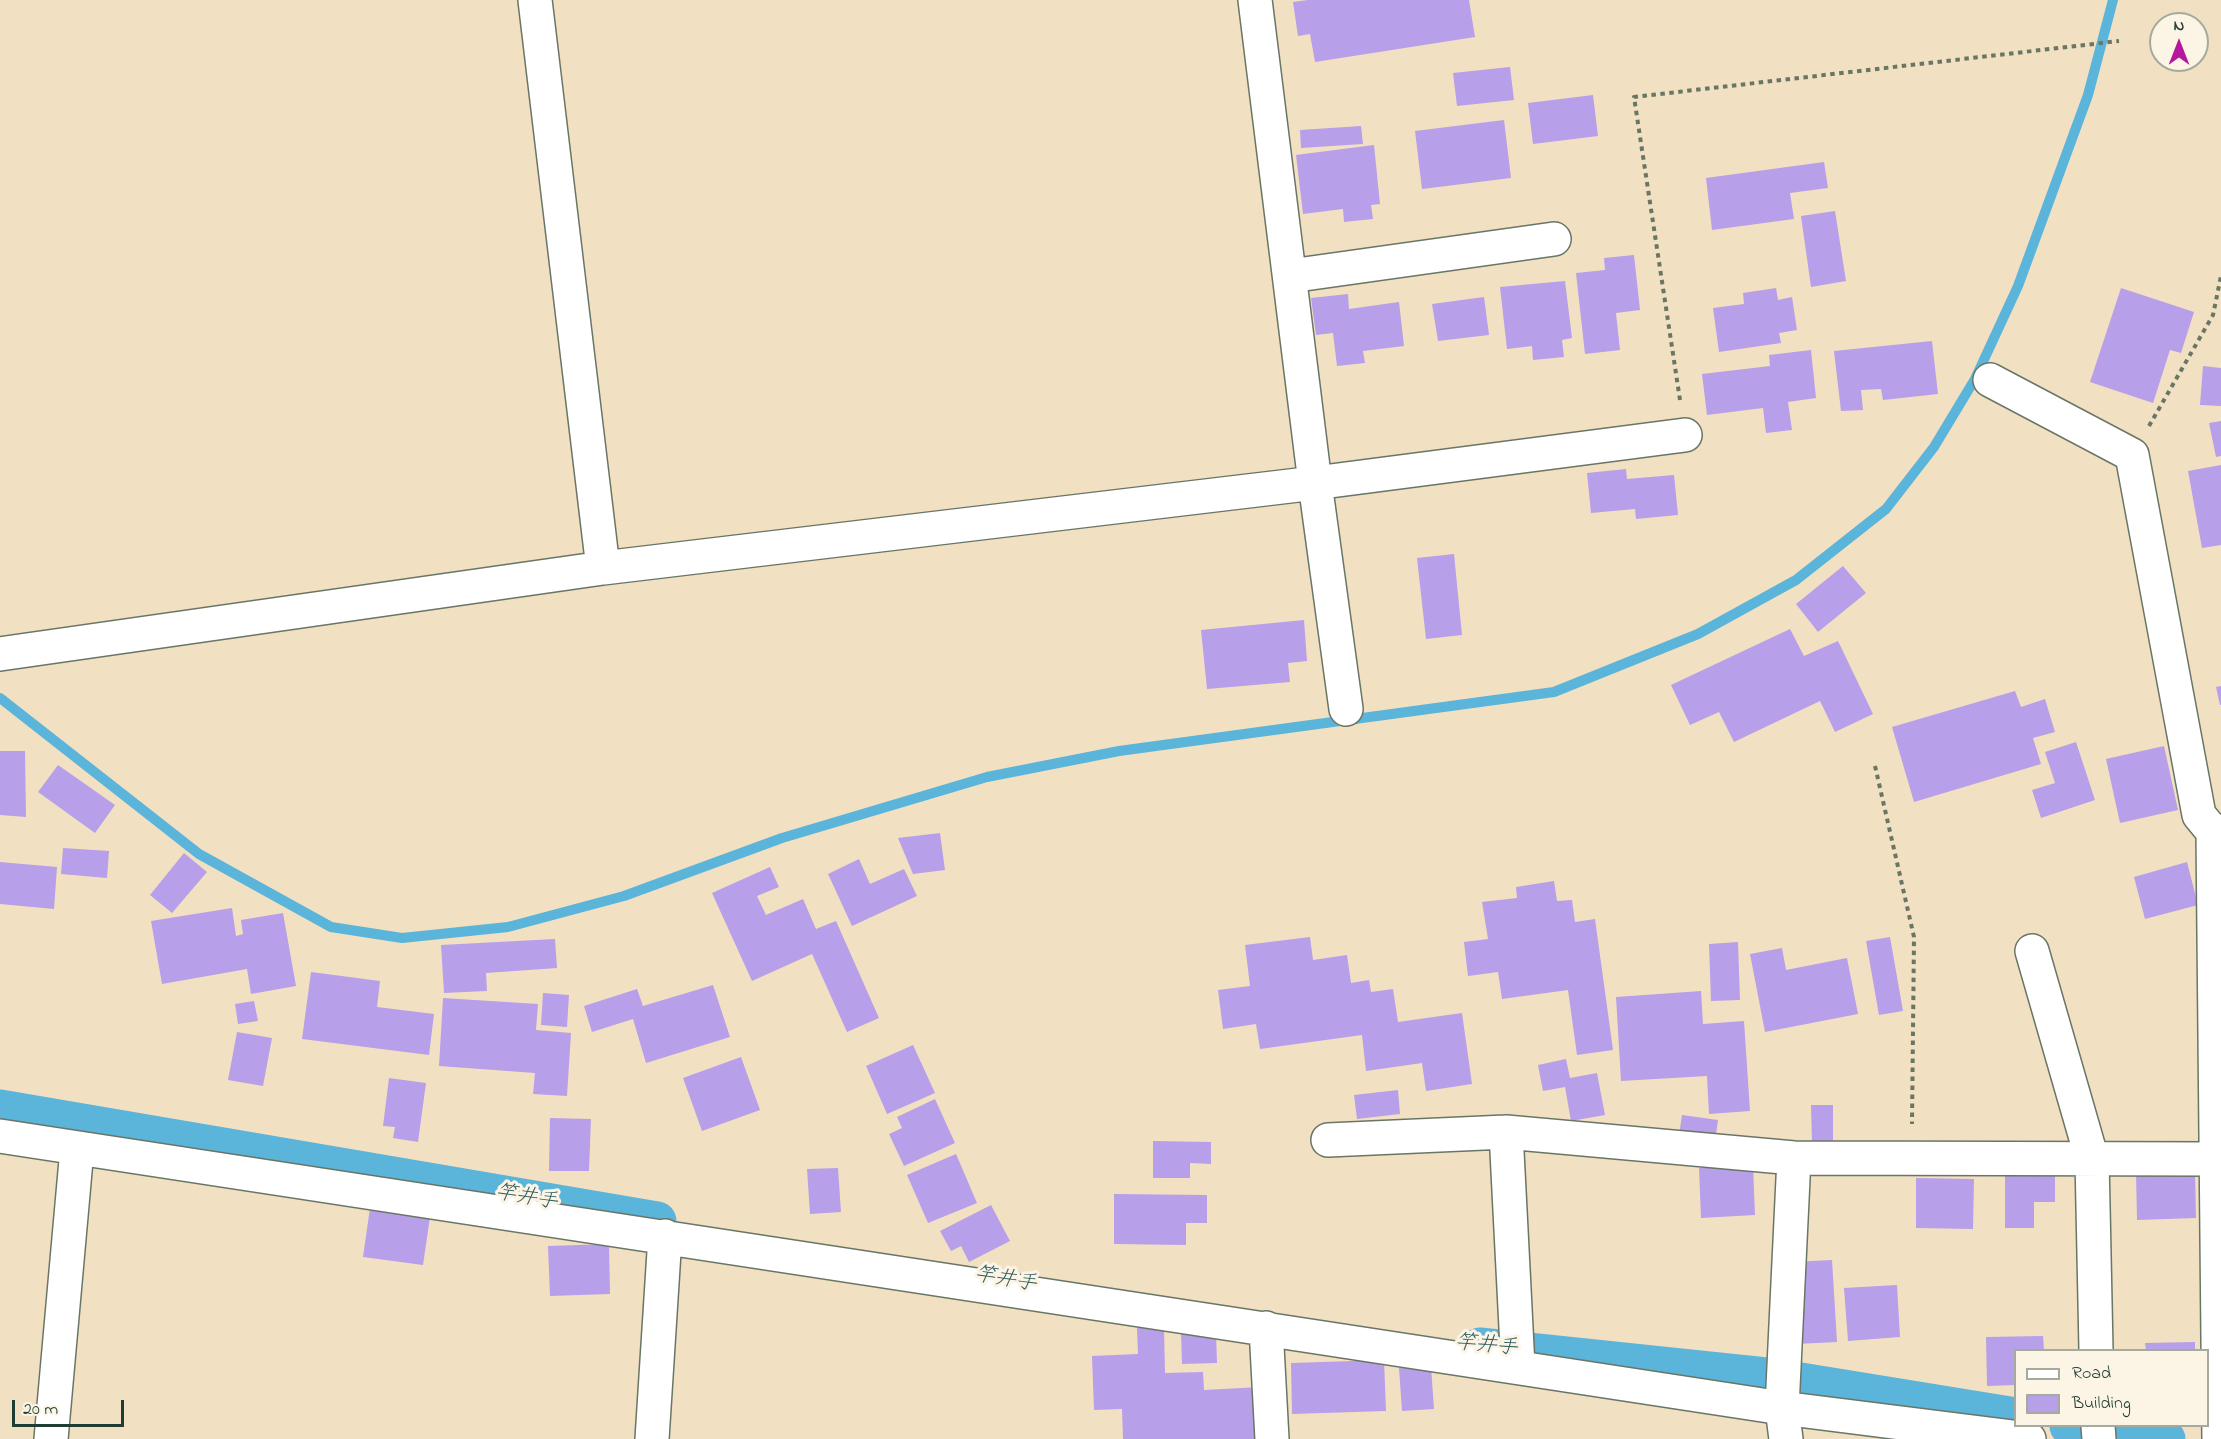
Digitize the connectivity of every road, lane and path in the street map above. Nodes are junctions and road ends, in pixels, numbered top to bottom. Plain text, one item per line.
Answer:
1 (535, 0) edge
2 (1256, 0) edge
3 (2119, 41) dead end
4 (1554, 239) dead end
5 (1290, 276) junction
6 (2221, 276) edge
7 (1990, 380) dead end
8 (1685, 435) joint
9 (2132, 455) junction
10 (1315, 483) junction
11 (603, 568) junction
12 (0, 654) edge
13 (1346, 709) dead end
14 (1875, 766) dead end
15 (2217, 832) edge
16 (2032, 951) dead end
17 (1506, 1132) junction
18 (0, 1136) edge
19 (1328, 1140) dead end
20 (77, 1149) junction
21 (1794, 1158) junction
22 (1912, 1158) junction
23 (2092, 1159) junction
24 (2216, 1159) junction
25 (665, 1236) junction
26 (1266, 1328) junction
27 (2096, 1349) edge
28 (1518, 1367) junction
29 (1784, 1423) edge
30 (51, 1439) edge
31 (652, 1439) edge
32 (1272, 1439) edge
33 (2029, 1439) edge
34 (2219, 1439) edge

1 - 11 street
2 - 5 street
3 - 8 path
4 - 5 street
5 - 10 street
6 - 9 path
7 - 9 street
8 - 10 street
9 - 15 street
10 - 11 street
10 - 13 street
11 - 12 street
14 - 22 path
15 - 24 street
16 - 23 street
17 - 19 street
17 - 21 street
17 - 28 street
18 - 20 street
20 - 25 street
20 - 30 street
21 - 22 street
21 - 29 street
22 - 23 street
23 - 24 street
23 - 27 street
24 - 34 street
25 - 26 street
25 - 31 street
26 - 28 street
26 - 32 street
28 - 29 street
29 - 33 street

